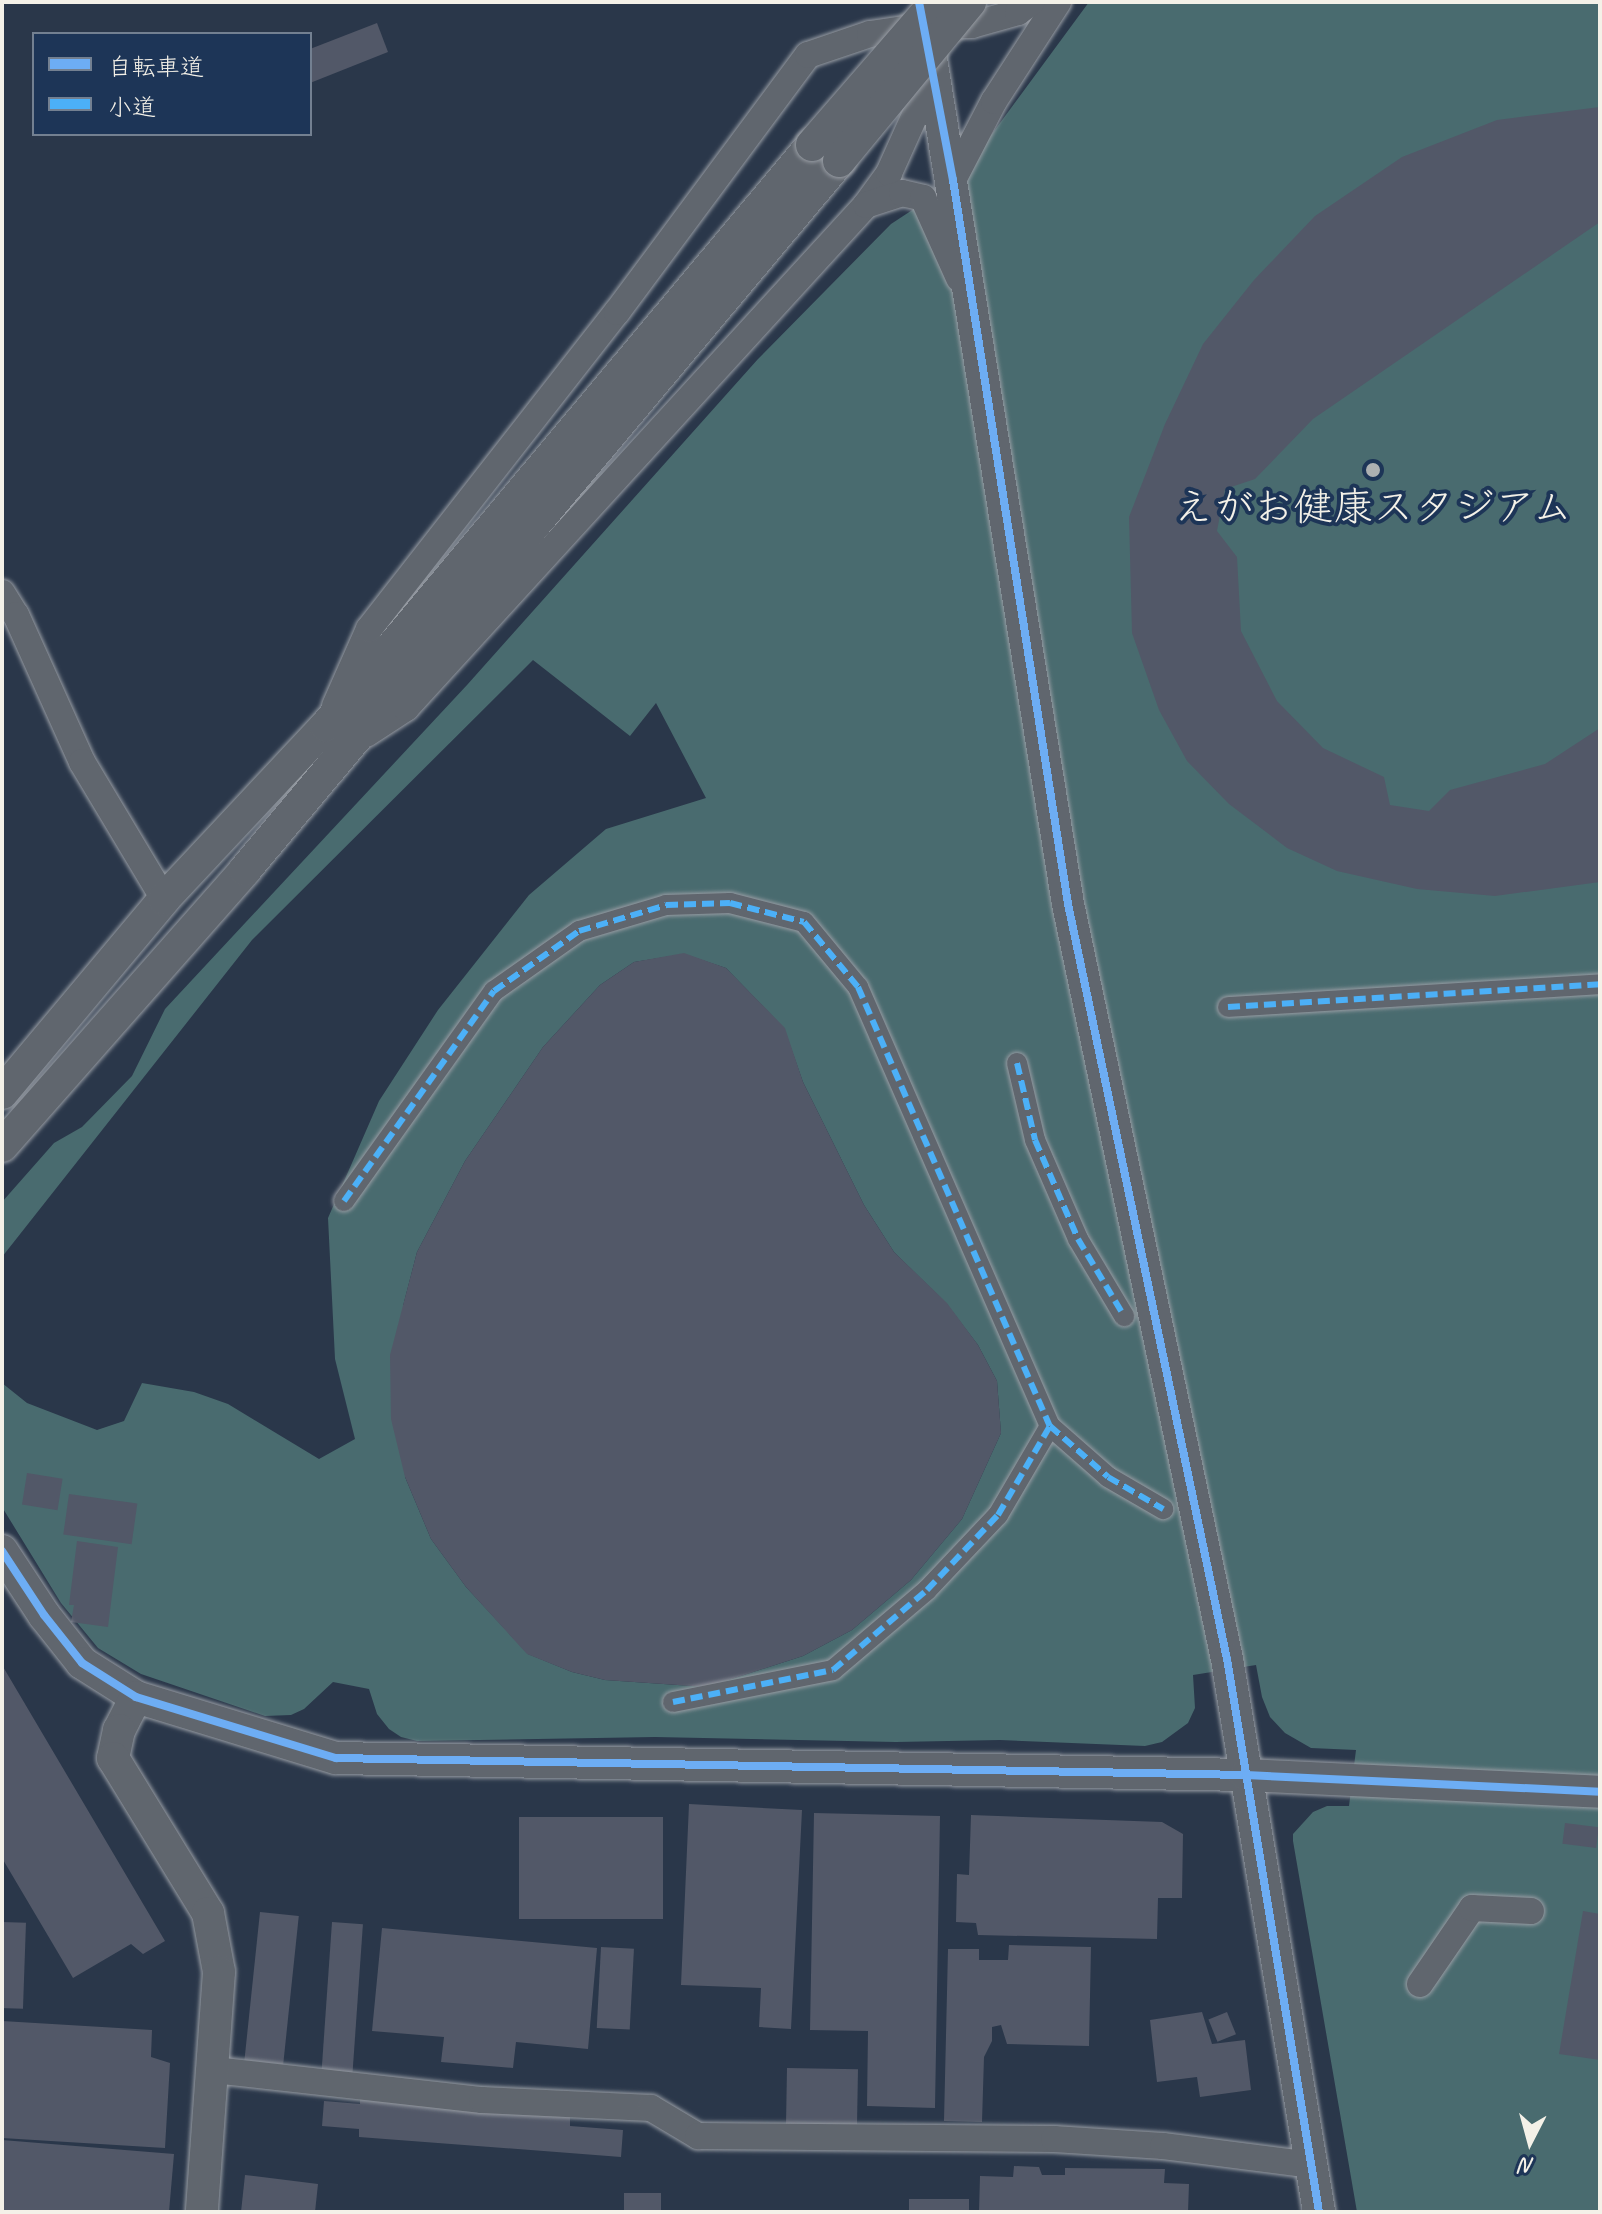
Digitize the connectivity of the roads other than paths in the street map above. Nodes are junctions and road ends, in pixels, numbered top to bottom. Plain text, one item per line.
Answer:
1 (970, 2) edge
2 (1032, 2) edge
3 (1058, 2) edge
4 (927, 10) edge
5 (934, 73) junction
6 (826, 153) junction
7 (953, 180) junction
8 (866, 205) junction
9 (972, 307) junction
10 (2, 593) edge
11 (338, 735) junction
12 (164, 899) junction
13 (1600, 984) edge
14 (1228, 1007) dead end
15 (1017, 1063) dead end
16 (2, 1093) edge
17 (2, 1146) edge
18 (344, 1201) dead end
19 (1124, 1316) dead end
20 (1050, 1426) junction
21 (1163, 1509) dead end
22 (2, 1551) edge
23 (136, 1697) junction
24 (673, 1702) dead end
25 (1246, 1775) junction
26 (1600, 1792) edge
27 (1531, 1911) dead end
28 (1420, 1984) dead end
29 (214, 2070) junction
30 (1311, 2165) junction
31 (202, 2212) edge
32 (1319, 2212) edge

1 - 6 street, bridge
2 - 4 street
3 - 7 street
4 - 5 street
4 - 6 street, bridge
4 - 11 street
5 - 7 street
5 - 8 street
6 - 11 street
7 - 9 street
8 - 9 street
8 - 11 street
9 - 25 street
10 - 12 street
11 - 12 street
11 - 17 street
12 - 16 street
13 - 14 street
15 - 19 street
18 - 20 street
20 - 21 street
20 - 24 street
22 - 23 street
23 - 25 street
23 - 29 street
25 - 26 street
25 - 30 street
27 - 28 street
29 - 30 street
29 - 31 street
30 - 32 street

